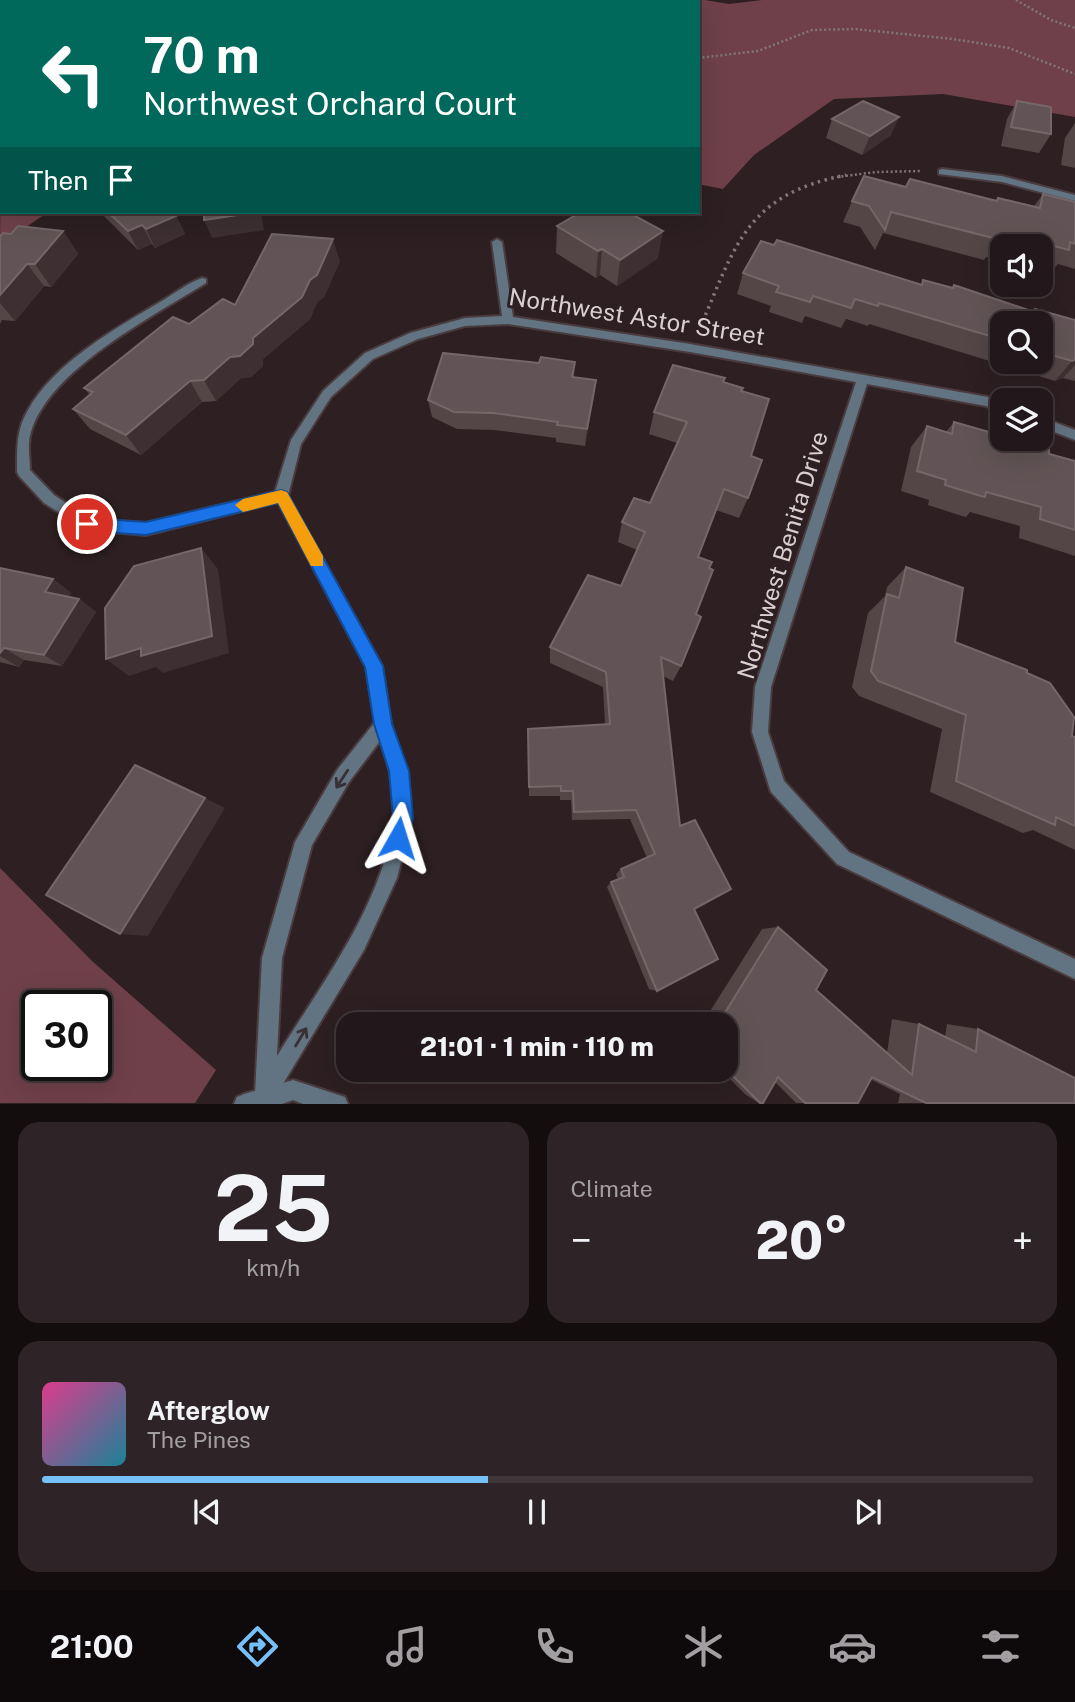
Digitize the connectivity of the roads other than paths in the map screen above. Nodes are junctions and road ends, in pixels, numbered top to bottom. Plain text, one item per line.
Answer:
1 (942, 172) road end
2 (1075, 198) edge
3 (497, 242) dead end
4 (202, 281) dead end
5 (508, 320) junction
6 (863, 379) junction
7 (990, 405) edge
8 (1053, 427) edge
9 (1075, 435) edge
10 (281, 496) junction
11 (383, 724) junction
12 (1075, 968) edge
13 (265, 1095) junction
14 (244, 1104) edge
15 (338, 1104) edge

1 - 2 street
3 - 5 street
4 - 10 street
5 - 6 street, Northwest Astor Street
5 - 10 street, Northwest Astor Street
6 - 7 street, Northwest Astor Street
6 - 12 street, Northwest Benita Drive
8 - 9 street
10 - 11 street
11 -> 13 street
13 -> 11 street
13 - 14 street
13 - 15 street

